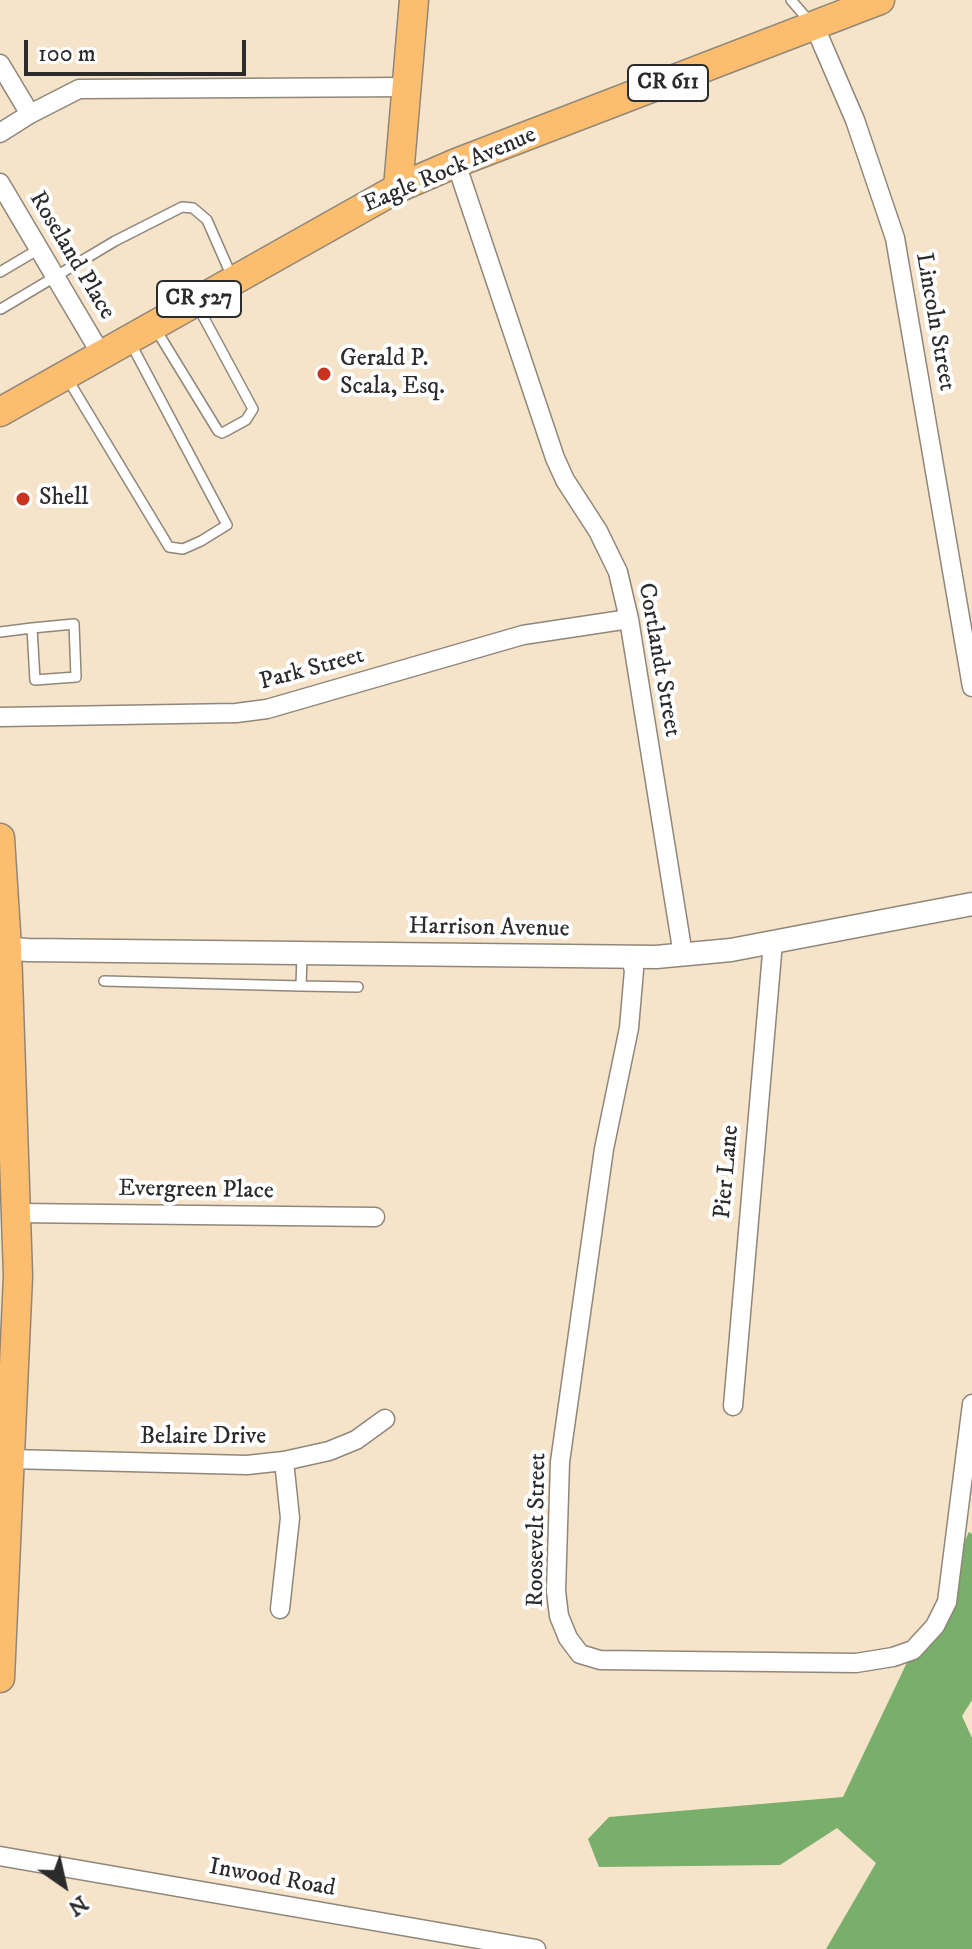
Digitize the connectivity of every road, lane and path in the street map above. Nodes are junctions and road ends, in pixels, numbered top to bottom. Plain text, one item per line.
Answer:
1 (414, 0) edge
2 (791, 0) edge
3 (880, 0) edge
4 (814, 25) junction
5 (0, 64) edge
6 (407, 87) junction
7 (30, 114) junction
8 (0, 133) edge
9 (456, 163) junction
10 (0, 183) edge
11 (398, 188) junction
12 (39, 249) junction
13 (0, 272) edge
14 (55, 276) junction
15 (233, 280) junction
16 (195, 301) junction
17 (1, 309) edge
18 (153, 325) junction
19 (128, 339) junction
20 (101, 354) junction
21 (65, 375) junction
22 (0, 412) edge
23 (629, 619) junction
24 (32, 628) junction
25 (0, 632) edge
26 (972, 687) edge
27 (0, 717) edge
28 (0, 838) edge
29 (972, 904) edge
30 (773, 942) junction
31 (3, 948) edge
32 (302, 952) junction
33 (683, 955) junction
34 (630, 957) junction
35 (104, 981) dead end
36 (301, 986) junction
37 (358, 987) dead end
38 (17, 1213) junction
39 (375, 1217) dead end
40 (8, 1331) edge
41 (972, 1404) edge
42 (733, 1406) dead end
43 (385, 1419) dead end
44 (5, 1459) edge
45 (284, 1461) junction
46 (2, 1604) edge
47 (280, 1609) dead end
48 (0, 1678) edge
49 (0, 1856) edge
50 (536, 1949) edge

1 - 6 main road
2 - 4 lane
3 - 4 main road, Eagle Rock Avenue / CR 611
4 - 9 main road, Eagle Rock Avenue / CR 611
4 - 26 street, Lincoln Street
5 - 7 street
6 - 7 street
6 - 11 main road
7 - 8 street
9 - 11 main road, Eagle Rock Avenue / CR 611
9 - 23 street, Cortlandt Street
10 - 12 street, Roseland Place
11 - 15 main road, Eagle Rock Avenue / CR 527
12 - 13 lane
12 - 14 street, Roseland Place
14 - 15 lane
14 - 17 lane
14 - 20 street, Roseland Place
15 - 16 main road, Eagle Rock Avenue / CR 527
16 - 18 main road, Eagle Rock Avenue / CR 527
16 - 18 lane
18 - 19 main road, Eagle Rock Avenue / CR 527
19 - 20 main road, Eagle Rock Avenue / CR 527
19 - 21 lane
20 - 21 main road, Eagle Rock Avenue / CR 527
21 - 22 main road, Eagle Rock Avenue / CR 527
23 - 27 street, Park Street
23 - 33 street, Cortlandt Street
24 - 24 lane
24 - 25 lane
28 - 31 main road
29 - 30 street, Harrison Avenue
30 - 33 street, Harrison Avenue
30 - 42 street, Pier Lane
31 - 32 street, Harrison Avenue
31 - 38 main road
32 - 34 street, Harrison Avenue
32 - 36 lane
33 - 34 street, Harrison Avenue
34 - 41 street, Roosevelt Street
35 - 36 lane
36 - 37 lane
38 - 39 street, Evergreen Place
38 - 40 main road
40 - 44 main road
43 - 45 street, Belaire Drive
44 - 45 street, Belaire Drive
44 - 46 main road
45 - 47 street
46 - 48 main road
49 - 50 street, Inwood Road

